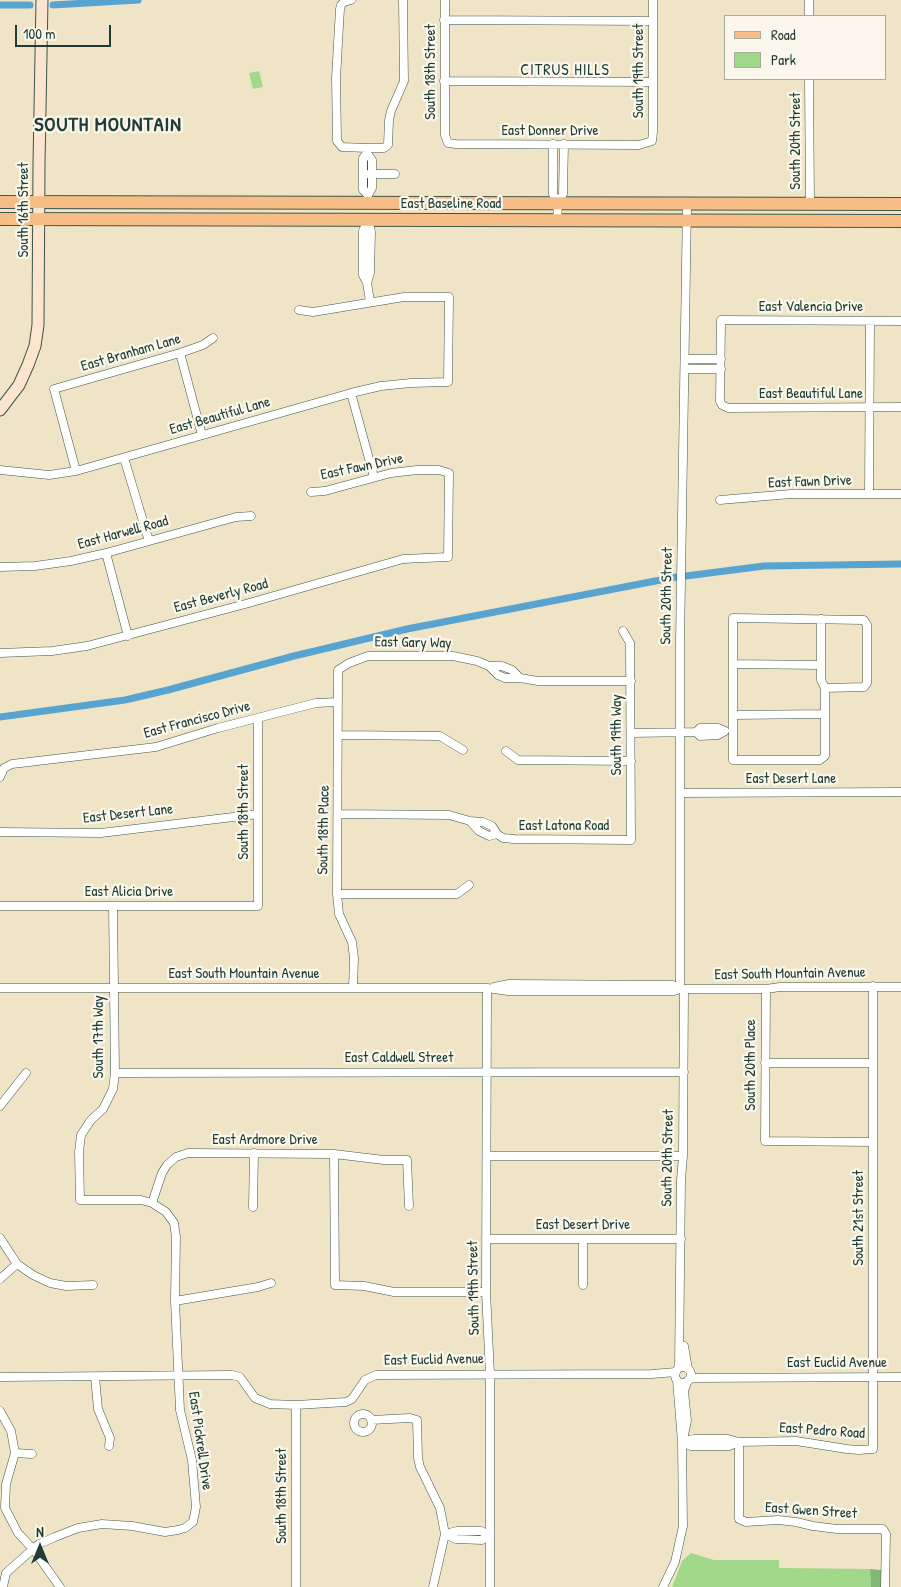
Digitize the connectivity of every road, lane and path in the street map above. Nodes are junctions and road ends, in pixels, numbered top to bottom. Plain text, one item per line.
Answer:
1 (351, 0) edge
2 (403, 0) edge
3 (445, 0) edge
4 (653, 0) edge
5 (809, 0) edge
6 (42, 4) edge
7 (809, 15) edge
8 (444, 20) junction
9 (653, 20) junction
10 (809, 80) edge
11 (444, 81) junction
12 (653, 82) junction
13 (652, 141) joint
14 (448, 143) joint
15 (553, 144) junction
16 (564, 144) junction
17 (367, 150) junction
18 (564, 171) junction
19 (553, 172) junction
20 (363, 174) junction
21 (372, 174) junction
22 (395, 174) dead end
23 (368, 199) junction
24 (0, 202) edge
25 (39, 202) junction
26 (272, 202) junction
27 (189, 203) junction
28 (558, 204) junction
29 (687, 204) junction
30 (810, 204) junction
31 (901, 204) edge
32 (39, 219) junction
33 (0, 220) edge
34 (132, 220) junction
35 (212, 220) junction
36 (294, 220) junction
37 (368, 220) junction
38 (557, 221) junction
39 (687, 221) junction
40 (732, 221) junction
41 (830, 221) junction
42 (901, 221) edge
43 (370, 301) junction
44 (299, 310) dead end
45 (870, 321) junction
46 (901, 321) edge
47 (213, 338) dead end
48 (180, 353) junction
49 (685, 359) junction
50 (721, 359) junction
51 (685, 368) junction
52 (721, 369) junction
53 (351, 393) junction
54 (870, 407) junction
55 (901, 407) edge
56 (0, 410) edge
57 (202, 435) junction
58 (124, 458) junction
59 (0, 470) edge
60 (76, 471) junction
61 (374, 477) junction
62 (311, 492) dead end
63 (869, 494) junction
64 (901, 494) edge
65 (720, 500) dead end
66 (251, 516) dead end
67 (149, 541) junction
68 (106, 553) junction
69 (448, 556) joint
70 (0, 566) edge
71 (821, 619) junction
72 (624, 631) dead end
73 (128, 636) junction
74 (0, 653) edge
75 (733, 664) junction
76 (821, 665) junction
77 (338, 670) joint
78 (630, 681) junction
79 (825, 688) junction
80 (338, 702) junction
81 (825, 714) junction
82 (732, 715) junction
83 (258, 718) junction
84 (681, 732) junction
85 (729, 732) junction
86 (631, 733) junction
87 (338, 735) junction
88 (463, 750) dead end
89 (506, 751) dead end
90 (631, 761) junction
91 (0, 777) edge
92 (901, 792) edge
93 (681, 793) junction
94 (258, 814) junction
95 (338, 814) junction
96 (0, 832) edge
97 (631, 840) joint
98 (469, 885) dead end
99 (337, 894) junction
100 (0, 906) edge
101 (113, 906) junction
102 (258, 906) joint
103 (873, 986) junction
104 (901, 987) edge
105 (0, 988) edge
106 (113, 988) junction
107 (353, 988) junction
108 (487, 988) junction
109 (682, 989) junction
110 (766, 989) junction
111 (765, 1063) junction
112 (872, 1063) junction
113 (487, 1072) junction
114 (684, 1072) junction
115 (26, 1073) dead end
116 (115, 1073) junction
117 (0, 1106) edge
118 (873, 1142) junction
119 (254, 1153) junction
120 (334, 1154) junction
121 (487, 1156) junction
122 (683, 1156) junction
123 (152, 1204) junction
124 (408, 1206) dead end
125 (253, 1207) dead end
126 (0, 1238) edge
127 (486, 1239) junction
128 (583, 1239) junction
129 (681, 1239) junction
130 (17, 1264) junction
131 (0, 1279) edge
132 (271, 1283) dead end
133 (93, 1285) dead end
134 (583, 1285) dead end
135 (486, 1292) junction
136 (175, 1301) junction
137 (680, 1327) junction
138 (490, 1374) junction
139 (677, 1375) junction
140 (689, 1375) junction
141 (178, 1376) junction
142 (0, 1377) edge
143 (96, 1377) junction
144 (873, 1377) junction
145 (901, 1377) edge
146 (296, 1405) junction
147 (0, 1411) edge
148 (371, 1420) dead end
149 (682, 1442) junction
150 (739, 1442) junction
151 (108, 1446) dead end
152 (873, 1449) joint
153 (15, 1453) junction
154 (32, 1454) dead end
155 (466, 1531) junction
156 (445, 1534) junction
157 (490, 1536) junction
158 (466, 1540) junction
159 (32, 1549) junction
160 (3, 1587) edge
161 (60, 1587) edge
162 (296, 1587) edge
163 (433, 1587) edge
164 (490, 1587) edge
165 (663, 1587) edge
166 (886, 1587) edge

1 - 17 street
2 - 17 street
3 - 8 street, South 18th Street
4 - 9 street, South 19th Street
5 - 7 street
6 - 25 main road, South 16th Street
8 - 9 street
8 - 11 street, South 18th Street
9 - 12 street, South 19th Street
10 - 30 street, South 20th Street
11 - 12 street
11 - 14 street, South 18th Street
12 - 13 street, South 19th Street
13 - 16 street, East Donner Drive
14 - 15 street, East Donner Drive
15 - 16 street, East Donner Drive
15 - 19 street
16 - 18 street
17 - 20 street
17 - 21 street
18 - 19 street
18 - 28 street
19 - 28 street
20 - 21 street
20 - 23 street
21 - 22 street
21 - 23 street
23 - 26 main road, East Baseline Road
23 - 28 main road, East Baseline Road
23 - 37 main road
24 - 25 main road, East Baseline Road
25 - 27 main road, East Baseline Road
25 - 32 main road, South 16th Street
26 - 27 main road, East Baseline Road
26 - 35 main road
26 - 36 main road
27 - 34 main road
28 - 29 main road, East Baseline Road
28 - 38 street
29 - 30 main road, East Baseline Road
29 - 39 street, South 20th Street
30 - 31 main road, East Baseline Road
30 - 40 main road
30 - 41 main road
32 - 33 main road, East Baseline Road
32 - 34 main road, East Baseline Road
32 - 56 main road, South 16th Street
34 - 35 main road, East Baseline Road
35 - 36 main road, East Baseline Road
36 - 37 main road, East Baseline Road
37 - 38 main road, East Baseline Road
37 - 43 street
38 - 39 main road, East Baseline Road
39 - 40 main road, East Baseline Road
39 - 49 street, South 20th Street
40 - 41 main road, East Baseline Road
41 - 42 main road, East Baseline Road
43 - 44 street
43 - 53 street, East Beautiful Lane
45 - 46 street, East Valencia Drive
45 - 50 street, East Valencia Drive
45 - 54 street
47 - 48 street, East Branham Lane
48 - 57 street
48 - 60 street, East Branham Lane
49 - 50 street
49 - 51 street, South 20th Street
50 - 52 street
51 - 52 street
51 - 84 street, South 20th Street
52 - 54 street, East Beautiful Lane
53 - 57 street, East Beautiful Lane
53 - 61 street
54 - 55 street, East Beautiful Lane
54 - 63 street
57 - 58 street, East Beautiful Lane
58 - 60 street, East Beautiful Lane
58 - 67 street
59 - 60 street, East Beautiful Lane
61 - 62 street, East Fawn Drive
61 - 69 street, East Fawn Drive
63 - 64 street, East Fawn Drive
63 - 65 street, East Fawn Drive
66 - 67 street, East Harwell Road
67 - 68 street, East Harwell Road
68 - 70 street, East Harwell Road
68 - 73 street
69 - 73 street, East Beverly Road
71 - 75 street
71 - 76 street
71 - 79 street
72 - 78 street, South 19th Way
73 - 74 street, East Beverly Road
75 - 76 street
75 - 82 street
76 - 79 street
77 - 78 street, East Gary Way
77 - 80 street, South 18th Place
78 - 86 street, South 19th Way
79 - 81 street
80 - 83 street, East Francisco Drive
80 - 87 street, South 18th Place
81 - 82 street
81 - 85 street
82 - 85 street
83 - 91 street, East Francisco Drive
83 - 94 street, South 18th Street
84 - 85 street
84 - 86 street
84 - 93 street, South 20th Street
86 - 90 street, South 19th Way
87 - 88 street
87 - 95 street, South 18th Place
89 - 90 street
90 - 97 street, South 19th Way
92 - 93 street, East Desert Lane
93 - 109 street, South 20th Street
94 - 96 street, East Desert Lane
94 - 102 street, South 18th Street
95 - 97 street, East Latona Road
95 - 99 street, South 18th Place
98 - 99 street
99 - 107 street, South 18th Place
100 - 101 street, East Alicia Drive
101 - 102 street, East Alicia Drive
101 - 106 street, South 17th Way
103 - 104 street, East South Mountain Avenue
103 - 110 street, East South Mountain Avenue
103 - 112 street, South 21st Street
105 - 106 street, East South Mountain Avenue
106 - 107 street, East South Mountain Avenue
106 - 116 street, South 17th Way
107 - 108 street, East South Mountain Avenue
108 - 109 street, East South Mountain Avenue
108 - 113 street, South 19th Street
109 - 110 street, East South Mountain Avenue
109 - 114 street, South 20th Street
110 - 111 street, South 20th Place
111 - 112 street
111 - 118 street, South 20th Place
112 - 118 street, South 21st Street
113 - 114 street, East Caldwell Street
113 - 116 street, East Caldwell Street
113 - 121 street, South 19th Street
114 - 122 street, South 20th Street
115 - 117 street
116 - 123 street, South 17th Way
118 - 144 street, South 21st Street
119 - 120 street, East Ardmore Drive
119 - 123 street, East Ardmore Drive
119 - 125 street
120 - 124 street, East Ardmore Drive
120 - 135 street
121 - 122 street
121 - 127 street, South 19th Street
122 - 129 street, South 20th Street
123 - 136 street, South 17th Way
126 - 130 street
127 - 128 street, East Desert Drive
127 - 135 street, South 19th Street
128 - 129 street, East Desert Drive
128 - 134 street
129 - 137 street, South 20th Street
130 - 131 street
130 - 133 street
132 - 136 street
135 - 138 street, South 19th Street
136 - 141 street, South 17th Way
137 - 139 street, South 20th Street
137 - 140 street, South 20th Street
138 - 139 street, East Euclid Avenue
138 - 146 street, East Euclid Avenue
138 - 157 street, South 19th Street
139 - 140 street
139 - 140 street
139 - 149 street, South 20th Street
140 - 144 street, East Euclid Avenue
140 - 149 street, South 20th Street
141 - 143 street, East Euclid Avenue
141 - 146 street, East Euclid Avenue
141 - 159 street, East Pickrell Drive
142 - 143 street, East Euclid Avenue
143 - 151 street
144 - 145 street, East Euclid Avenue
144 - 152 street, South 21st Street
146 - 162 street, South 18th Street
147 - 153 street
148 - 156 street
149 - 150 street, East Pedro Road
149 - 165 street, South 20th Street
150 - 152 street, East Pedro Road
150 - 166 street, East Gwen Street
153 - 154 street
153 - 159 street
155 - 156 street
155 - 157 street
155 - 158 street
156 - 158 street
156 - 163 street
157 - 158 street
157 - 164 street, South 19th Street
159 - 160 street
159 - 161 street

